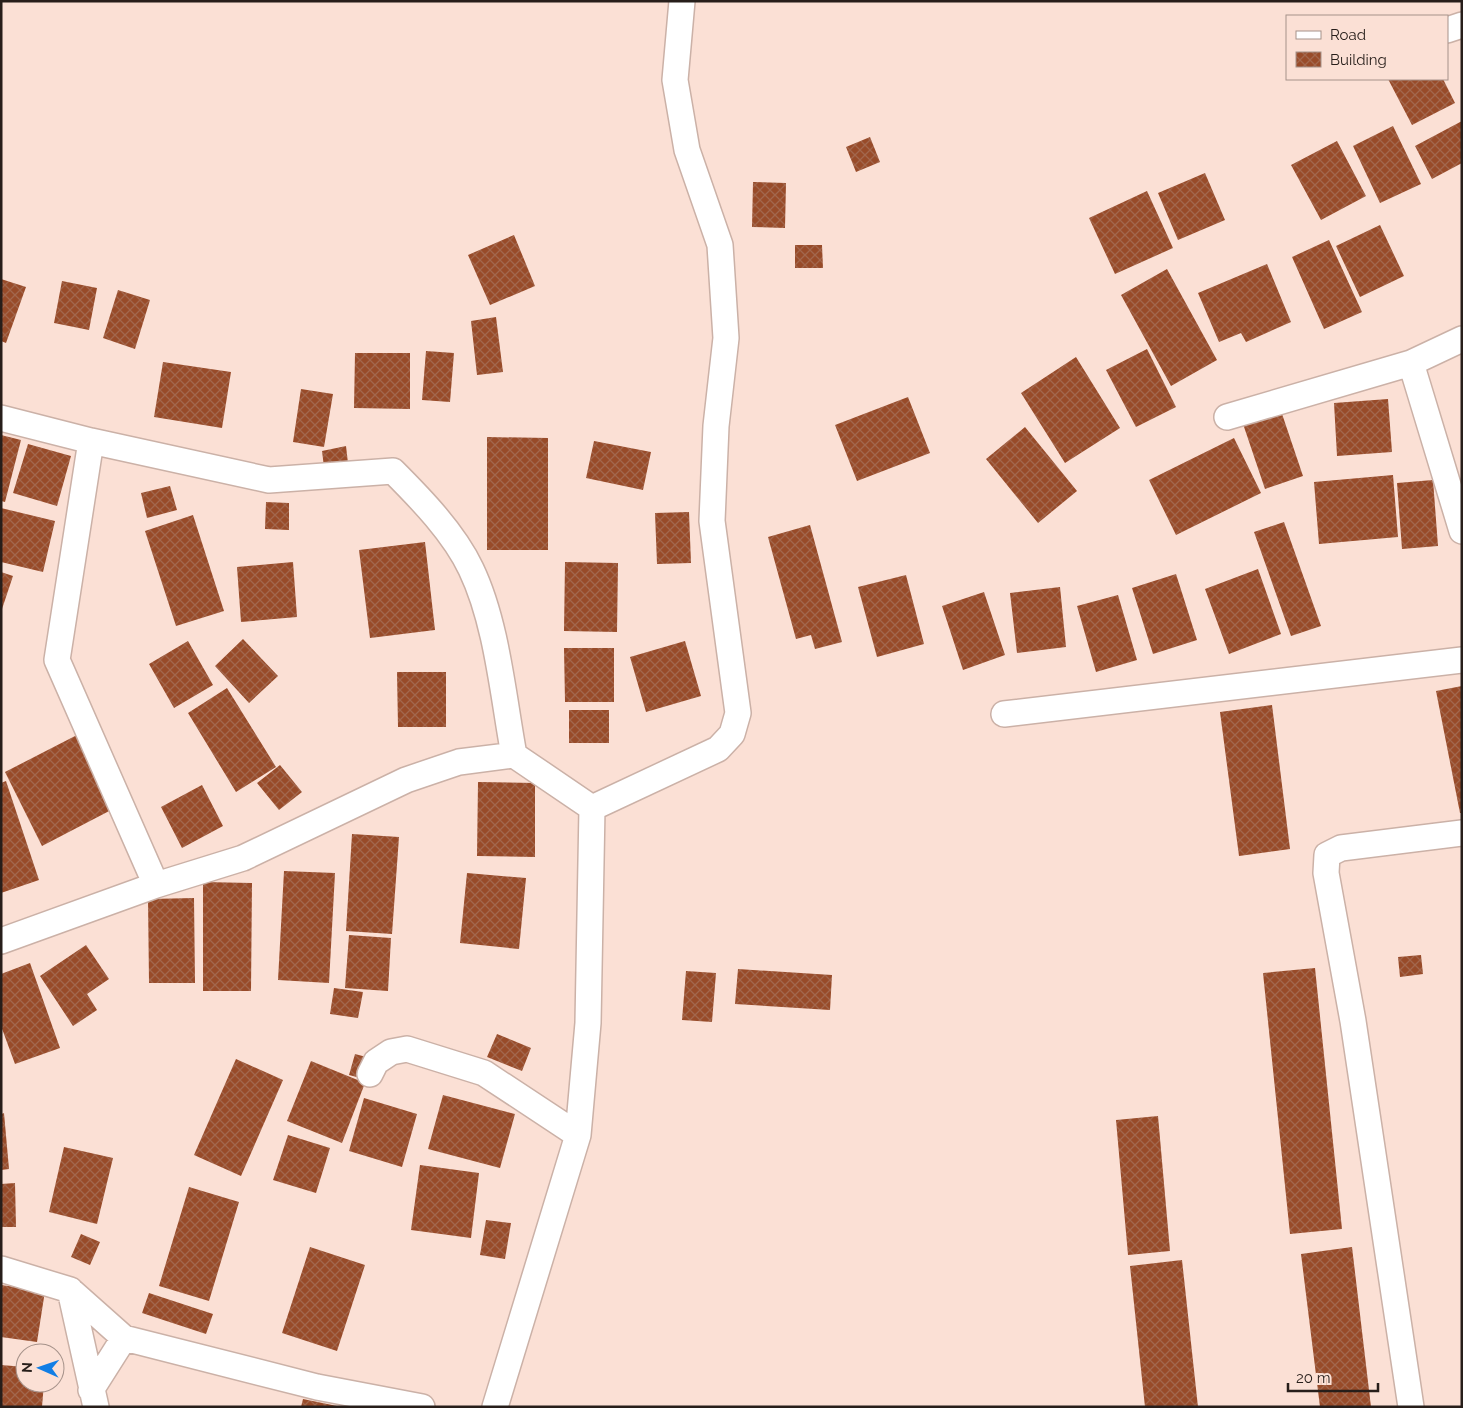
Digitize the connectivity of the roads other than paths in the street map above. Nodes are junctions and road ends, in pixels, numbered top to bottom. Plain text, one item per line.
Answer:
1 (682, 1) edge
2 (1462, 24) edge
3 (1448, 30) edge
4 (1462, 339) edge
5 (1411, 363) junction
6 (1227, 417) dead end
7 (1, 418) edge
8 (91, 441) junction
9 (1462, 531) edge
10 (1462, 660) edge
11 (1004, 714) dead end
12 (514, 755) junction
13 (592, 808) junction
14 (1462, 833) edge
15 (156, 885) junction
16 (1, 941) edge
17 (370, 1074) dead end
18 (578, 1135) junction
19 (1, 1269) edge
20 (70, 1290) junction
21 (124, 1338) junction
22 (93, 1399) edge
23 (422, 1407) edge
24 (495, 1407) edge
25 (1411, 1407) edge

1 - 13 street
2 - 3 street
4 - 5 street
5 - 6 street
5 - 9 street
7 - 8 street
8 - 12 street
8 - 15 street
10 - 11 street
12 - 13 street
12 - 15 street
13 - 18 street
14 - 25 street
15 - 16 street
17 - 18 street
18 - 24 street
19 - 20 street
20 - 21 street
20 - 22 street
21 - 22 street
21 - 23 street

